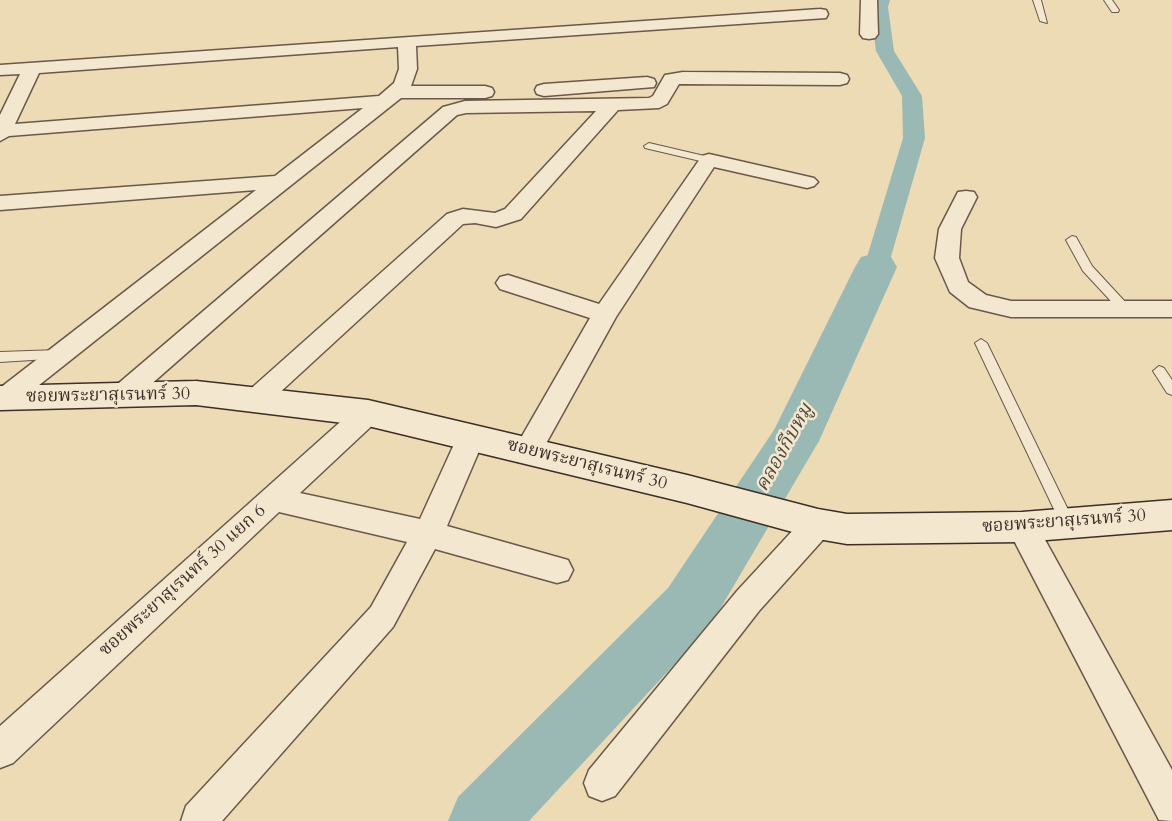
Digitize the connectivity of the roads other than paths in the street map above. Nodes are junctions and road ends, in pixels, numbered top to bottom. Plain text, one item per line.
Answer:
1 (869, 0) edge
2 (1037, 0) edge
3 (1108, 0) edge
4 (1115, 10) dead end
5 (820, 14) dead end
6 (1044, 21) dead end
7 (868, 34) dead end
8 (406, 41) junction
9 (32, 68) junction
10 (0, 70) edge
11 (840, 79) dead end
12 (647, 83) dead end
13 (391, 97) junction
14 (611, 106) junction
15 (1, 132) edge
16 (649, 146) dead end
17 (709, 160) junction
18 (282, 182) junction
19 (807, 182) dead end
20 (966, 196) dead end
21 (0, 203) edge
22 (1072, 240) dead end
23 (508, 283) dead end
24 (1125, 309) junction
25 (1172, 309) edge
26 (605, 314) junction
27 (981, 343) dead end
28 (59, 355) junction
29 (0, 357) edge
30 (1159, 371) dead end
31 (1172, 390) edge
32 (122, 395) junction
33 (3, 398) edge
34 (255, 400) junction
35 (368, 413) junction
36 (471, 436) junction
37 (528, 450) junction
38 (273, 499) junction
39 (1172, 515) edge
40 (807, 521) junction
41 (1068, 524) junction
42 (1022, 527) junction
43 (428, 534) junction
44 (557, 570) dead end
45 (0, 750) edge
46 (602, 783) dead end
47 (1172, 807) edge
48 (199, 819) dead end

1 - 7 street
2 - 6 lane
3 - 4 lane
5 - 8 street
8 - 9 street
8 - 13 street
9 - 10 street
9 - 15 street
11 - 14 street
12 - 13 street
13 - 15 street
13 - 18 street
14 - 32 street
14 - 34 street
16 - 17 lane
17 - 19 street
17 - 26 street
18 - 21 street
18 - 28 street
20 - 24 street
22 - 24 lane
23 - 26 street
24 - 25 street
26 - 37 street
27 - 41 lane
28 - 29 lane
28 - 33 street
30 - 31 lane
32 - 33 street, ซอยพระยาสุเรนทร์ 30
32 - 34 street, ซอยพระยาสุเรนทร์ 30
34 - 35 street, ซอยพระยาสุเรนทร์ 30
35 - 36 street, ซอยพระยาสุเรนทร์ 30
35 - 38 street, ซอยพระยาสุเรนทร์ 30 แยก 6
36 - 37 street, ซอยพระยาสุเรนทร์ 30
36 - 43 street
37 - 40 street, ซอยพระยาสุเรนทร์ 30
38 - 43 street
38 - 45 street, ซอยพระยาสุเรนทร์ 30 แยก 6
39 - 41 street, ซอยพระยาสุเรนทร์ 30
40 - 42 street, ซอยพระยาสุเรนทร์ 30
40 - 46 street
41 - 42 street, ซอยพระยาสุเรนทร์ 30
42 - 47 street
43 - 44 street
43 - 48 street

